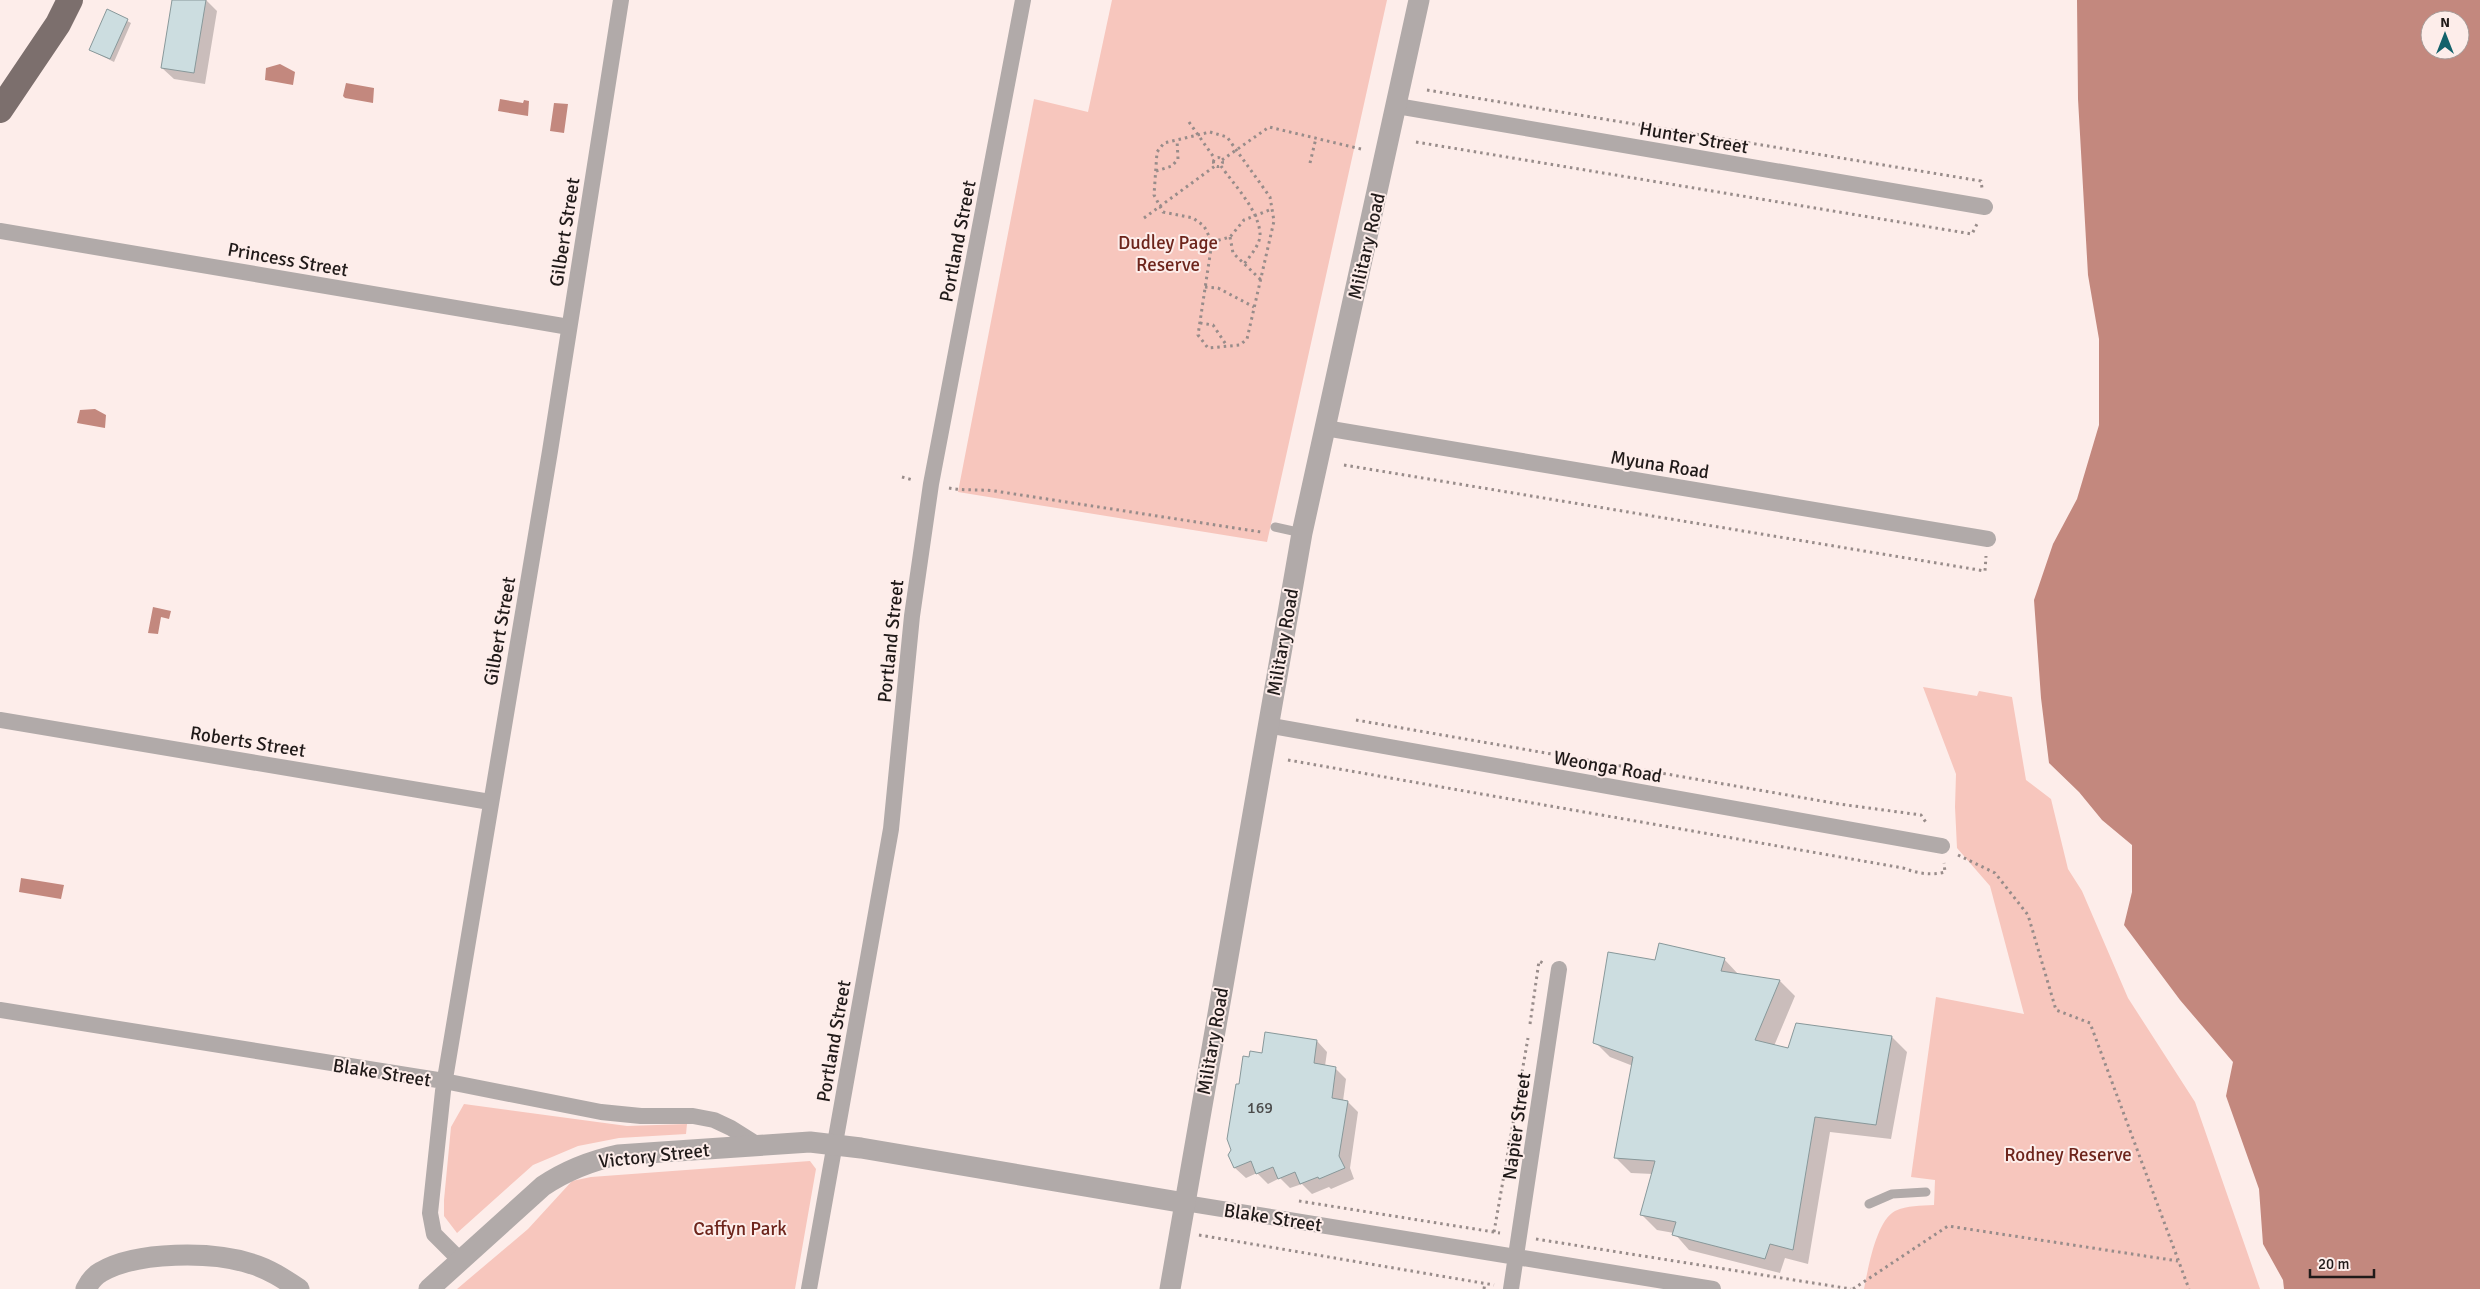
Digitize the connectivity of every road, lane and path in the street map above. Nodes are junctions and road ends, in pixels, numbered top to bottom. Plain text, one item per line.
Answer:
1 (70, 0) edge
2 (621, 0) edge
3 (1023, 0) edge
4 (1419, 0) edge
5 (1427, 90) dead end
6 (1397, 106) junction
7 (0, 110) edge
8 (1189, 122) dead end
9 (1198, 135) junction
10 (1316, 138) junction
11 (1177, 140) junction
12 (1416, 142) dead end
13 (1361, 149) dead end
14 (1235, 150) junction
15 (1216, 159) junction
16 (1222, 160) junction
17 (1310, 163) dead end
18 (1216, 166) junction
19 (1221, 166) junction
20 (1156, 171) junction
21 (1160, 206) junction
22 (1985, 207) junction
23 (1272, 209) junction
24 (1255, 216) junction
25 (1144, 218) dead end
26 (0, 231) edge
27 (1230, 237) junction
28 (1212, 242) junction
29 (1244, 264) junction
30 (1261, 280) junction
31 (1205, 287) junction
32 (1254, 307) junction
33 (1200, 323) junction
34 (569, 327) junction
35 (1227, 346) junction
36 (1325, 428) junction
37 (1344, 465) dead end
38 (962, 491) dead end
39 (1275, 527) dead end
40 (1264, 533) dead end
41 (1302, 533) junction
42 (1988, 539) joint
43 (0, 720) edge
44 (1354, 720) dead end
45 (1267, 725) junction
46 (1288, 760) dead end
47 (490, 802) junction
48 (1942, 846) junction
49 (1559, 970) joint
50 (0, 1010) edge
51 (1529, 1027) dead end
52 (1528, 1037) dead end
53 (444, 1082) junction
54 (758, 1145) junction
55 (834, 1145) junction
56 (1926, 1192) dead end
57 (1184, 1203) junction
58 (1869, 1204) dead end
59 (1494, 1232) dead end
60 (1193, 1233) dead end
61 (1517, 1258) junction
62 (460, 1260) junction
63 (2178, 1261) junction
64 (1485, 1283) junction
65 (1511, 1288) edge
66 (86, 1289) edge
67 (299, 1289) edge
68 (429, 1289) edge
69 (809, 1289) edge
70 (1170, 1289) edge
71 (1484, 1289) edge
72 (1713, 1289) edge
73 (1853, 1289) edge
74 (2189, 1289) edge

1 - 7 main road
2 - 34 street, Gilbert Street
3 - 55 street, Portland Street
4 - 6 street, Military Road
5 - 22 path
6 - 22 street, Hunter Street
6 - 36 street, Military Road
8 - 9 path
9 - 11 path
9 - 14 path
9 - 15 path
10 - 13 path
10 - 14 path
10 - 17 path
11 - 20 path
11 - 20 path
12 - 22 path
14 - 16 path
14 - 23 path
15 - 16 path
15 - 18 path
16 - 19 path
18 - 19 path
18 - 21 path
19 - 24 path
20 - 21 path
21 - 25 path
21 - 28 path
23 - 24 path
23 - 30 path
24 - 27 path
24 - 29 path
26 - 34 street, Princess Street
27 - 28 path
27 - 29 path
28 - 31 path
29 - 30 path
30 - 32 path
31 - 32 path
31 - 33 path
32 - 35 path
33 - 35 path
33 - 35 path
34 - 47 street, Gilbert Street
36 - 41 street, Military Road
36 - 42 street, Myuna Road
37 - 42 path
38 - 40 path
39 - 41 lane
41 - 45 street, Military Road
43 - 47 street, Roberts Street
44 - 48 path
45 - 48 street, Weonga Road
45 - 57 street, Military Road
46 - 48 path
47 - 53 street, Gilbert Street
48 - 63 path
49 - 51 path
49 - 61 street, Napier Street
50 - 53 street, Blake Street
52 - 59 path
53 - 54 street, Blake Street
53 - 62 street, Gilbert Street
54 - 55 street, Victory Street
54 - 62 street, Victory Street
55 - 57 street, Blake Street
55 - 69 street, Portland Street
56 - 58 lane
57 - 61 street, Blake Street
57 - 70 street, Military Road
60 - 64 path
61 - 65 street, Napier Street
61 - 72 street, Blake Street
62 - 68 street, Victory Street
63 - 73 path
63 - 74 path
64 - 65 path
64 - 71 path
66 - 67 street

